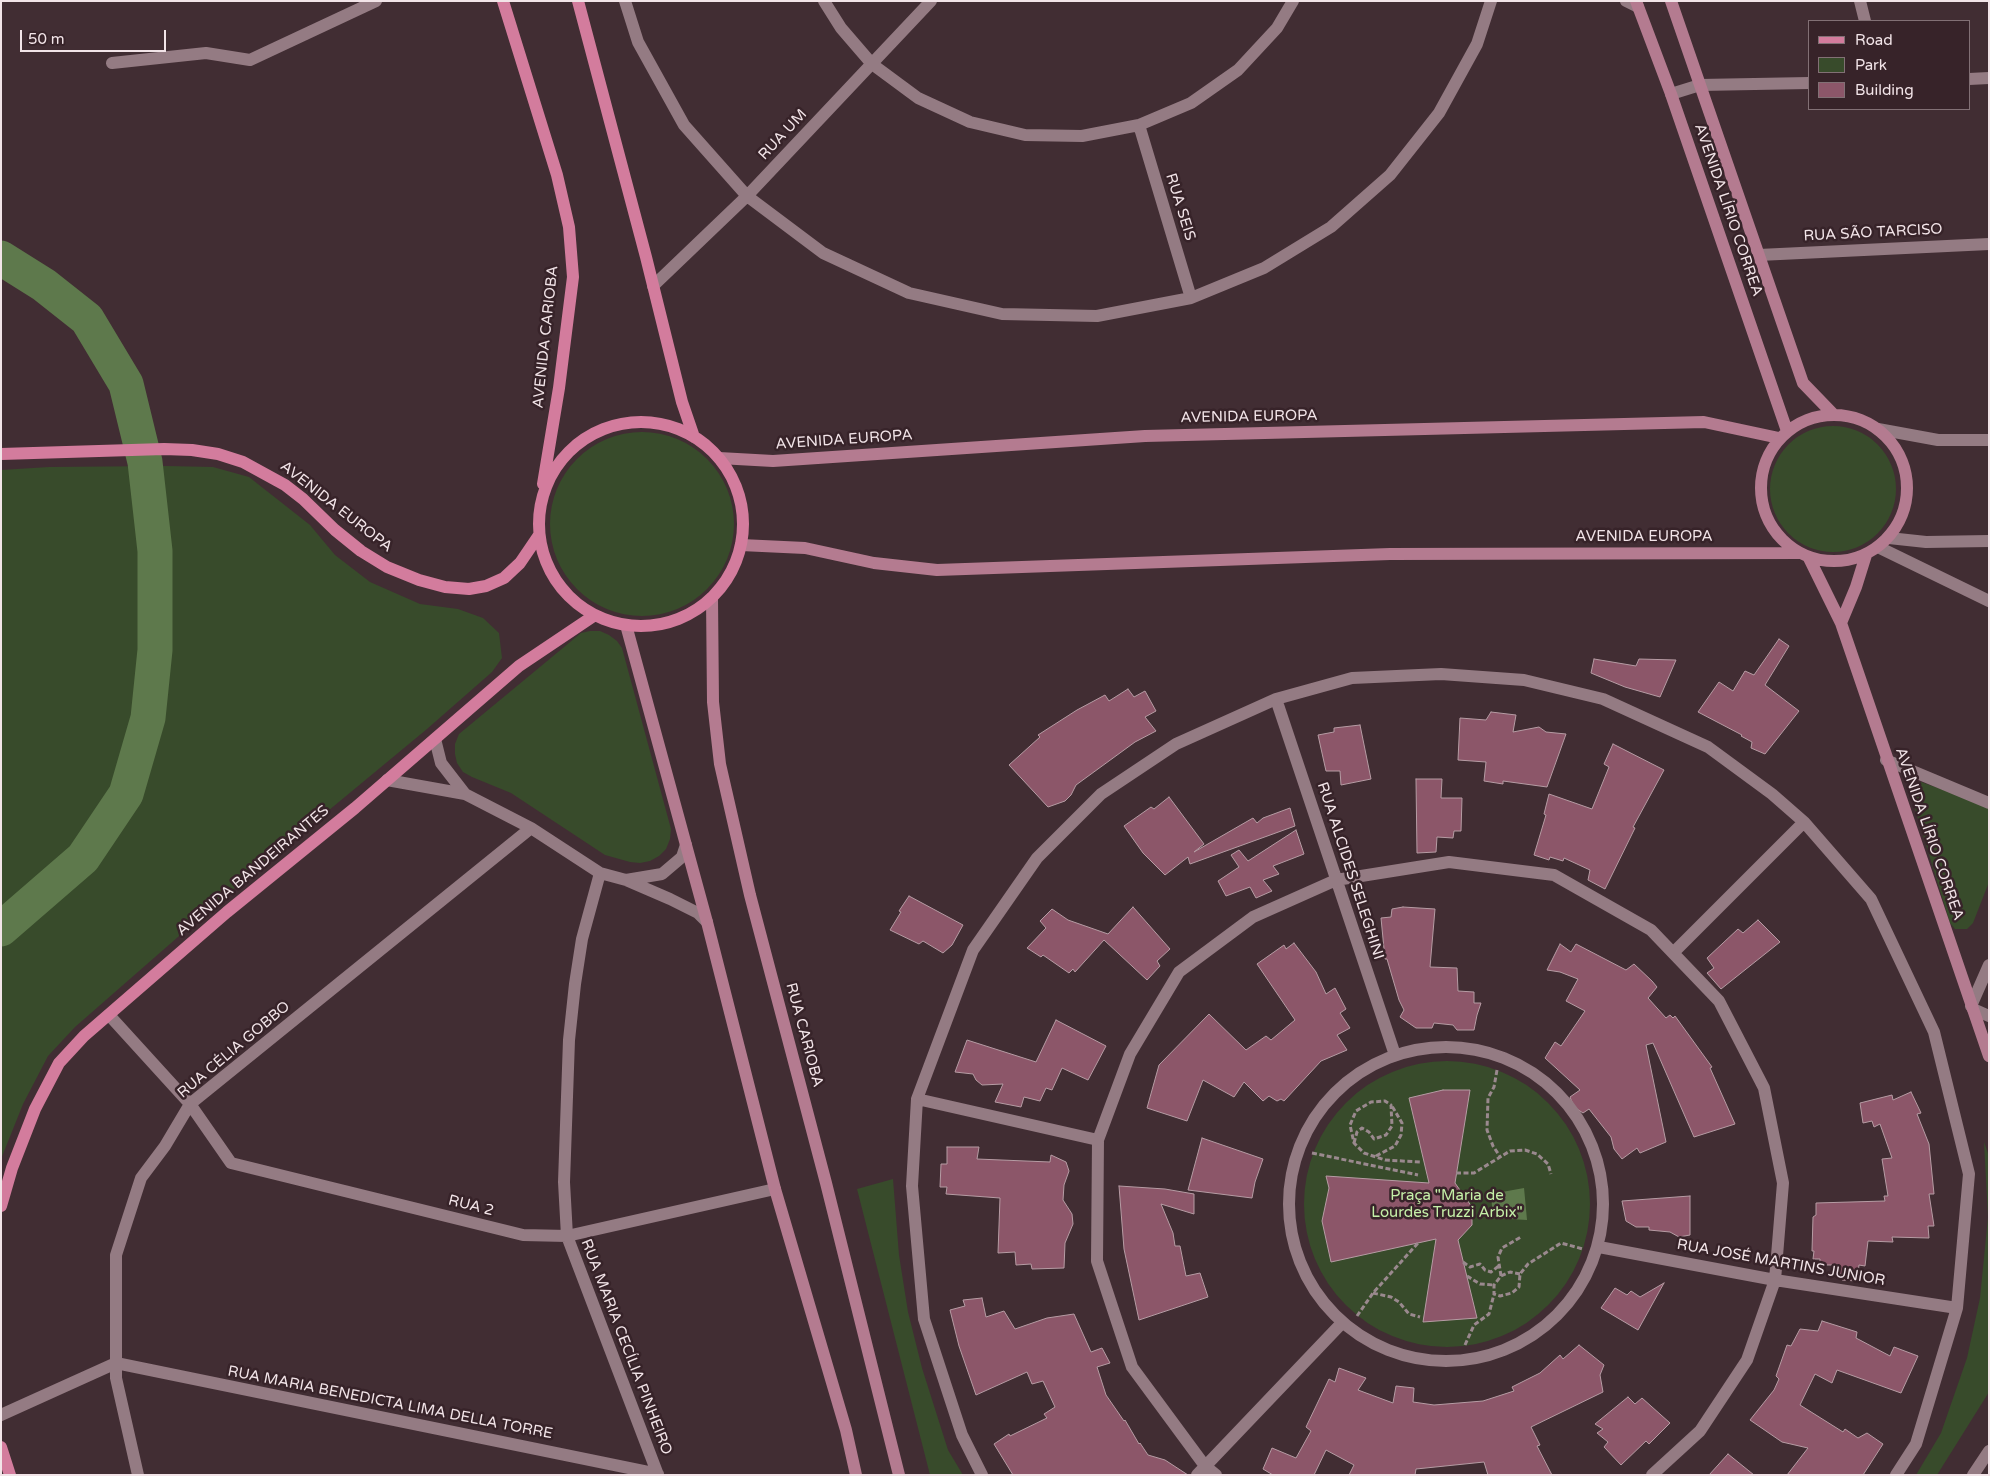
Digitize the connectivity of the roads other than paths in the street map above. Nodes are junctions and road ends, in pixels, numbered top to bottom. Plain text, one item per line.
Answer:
1 (376, 1) edge
2 (503, 1) edge
3 (578, 1) edge
4 (625, 1) edge
5 (824, 1) edge
6 (931, 1) edge
7 (1293, 1) edge
8 (1491, 1) edge
9 (1626, 1) edge
10 (1671, 1) edge
11 (1860, 1) edge
12 (1637, 4) edge
13 (1865, 20) edge
14 (112, 63) dead end
15 (872, 64) junction
16 (1989, 78) edge
17 (1970, 79) edge
18 (1808, 83) edge
19 (1700, 85) junction
20 (1671, 94) junction
21 (1138, 125) junction
22 (747, 196) junction
23 (1989, 244) edge
24 (1759, 255) junction
25 (653, 286) junction
26 (1191, 298) junction
27 (1833, 414) junction
28 (1878, 429) junction
29 (1783, 434) junction
30 (694, 437) junction
31 (1989, 440) edge
32 (1, 454) edge
33 (719, 458) junction
34 (540, 506) junction
35 (539, 535) junction
36 (1889, 538) junction
37 (1989, 541) edge
38 (742, 545) junction
39 (1878, 548) junction
40 (1866, 555) junction
41 (1804, 556) junction
42 (712, 598) junction
43 (1989, 601) edge
44 (595, 615) junction
45 (1841, 623) junction
46 (626, 625) junction
47 (1276, 699) junction
48 (435, 739) junction
49 (1886, 760) junction
50 (387, 780) junction
51 (465, 794) junction
52 (1989, 803) edge
53 (1804, 822) junction
54 (530, 828) junction
55 (686, 845) junction
56 (600, 873) junction
57 (626, 880) junction
58 (1336, 880) junction
59 (707, 922) junction
60 (1673, 952) junction
61 (1989, 965) edge
62 (1972, 1007) junction
63 (109, 1014) junction
64 (1989, 1016) edge
65 (1394, 1052) junction
66 (1989, 1056) edge
67 (917, 1099) junction
68 (190, 1104) junction
69 (1098, 1140) junction
70 (775, 1189) junction
71 (1, 1206) edge
72 (566, 1236) junction
73 (1599, 1247) junction
74 (1775, 1280) junction
75 (1957, 1308) junction
76 (1340, 1325) junction
77 (116, 1363) junction
78 (1, 1415) edge
79 (1, 1447) edge
80 (1989, 1451) edge
81 (1201, 1470) edge
82 (658, 1474) edge
83 (10, 1475) edge
84 (138, 1475) edge
85 (856, 1475) edge
86 (899, 1475) edge
87 (982, 1475) edge
88 (1216, 1475) edge
89 (1652, 1475) edge
90 (1896, 1475) edge
91 (1974, 1475) edge

1 - 14 street
2 - 34 main road, AVENIDA CARIOBA
3 - 25 main road
4 - 22 street
5 - 15 street
6 - 15 street, RUA UM
7 - 21 street
8 - 26 street
9 - 12 street
10 - 19 main road, AVENIDA LÍRIO CORREA
11 - 13 street
12 - 20 main road, AVENIDA LÍRIO CORREA
15 - 21 street
15 - 22 street, RUA UM
16 - 17 street
18 - 19 street
19 - 20 street
19 - 24 main road, AVENIDA LÍRIO CORREA
20 - 29 main road, AVENIDA LÍRIO CORREA
21 - 26 street, RUA SEIS
22 - 25 street, RUA UM
22 - 26 street
23 - 24 street, RUA SÃO TARCISO
24 - 27 main road, AVENIDA LÍRIO CORREA
25 - 30 main road
27 - 28 main road
27 - 29 main road
28 - 31 street
28 - 36 main road
29 - 33 main road, AVENIDA EUROPA
29 - 41 main road
30 - 33 main road
30 - 34 main road
32 - 35 main road, AVENIDA EUROPA
33 - 38 main road
34 - 35 main road
35 - 44 main road
36 - 37 street
36 - 39 main road
38 - 41 main road, AVENIDA EUROPA
38 - 42 main road
39 - 40 main road
39 - 43 street
40 - 41 main road
40 - 45 main road
41 - 45 main road, AVENIDA LÍRIO CORREA
42 - 46 main road
42 - 86 main road, RUA CARIOBA
44 - 46 main road
44 - 48 main road, AVENIDA BANDEIRANTES
45 - 49 main road, AVENIDA LÍRIO CORREA
46 - 55 main road
47 - 53 street
47 - 58 street, RUA ALCIDES SELEGHINI
47 - 67 street
48 - 50 main road, AVENIDA BANDEIRANTES
48 - 51 street
49 - 52 street
49 - 62 main road, AVENIDA LÍRIO CORREA
50 - 51 street
50 - 63 main road, AVENIDA BANDEIRANTES
51 - 54 street
53 - 60 street
53 - 75 street
54 - 56 street
54 - 68 street, RUA CÉLIA GOBBO
55 - 57 street
55 - 59 main road
56 - 57 street
56 - 72 street, RUA MARIA CECÍLIA PINHEIRO
57 - 59 street
58 - 60 street
58 - 65 street, RUA ALCIDES SELEGHINI
58 - 69 street
59 - 70 main road
60 - 74 street
61 - 62 street
62 - 64 street
62 - 66 main road, AVENIDA LÍRIO CORREA
63 - 68 street, RUA 2
63 - 71 main road, AVENIDA BANDEIRANTES
65 - 73 street
65 - 76 street
67 - 69 street
67 - 87 street
68 - 72 street, RUA 2
68 - 77 street, RUA CÉLIA GOBBO
69 - 81 street
70 - 72 street, RUA 2
70 - 85 main road
72 - 82 street, RUA MARIA CECÍLIA PINHEIRO
73 - 74 street, RUA JOSÉ MARTINS JUNIOR
73 - 76 street
74 - 75 street, RUA JOSÉ MARTINS JUNIOR
74 - 89 street
75 - 90 street
76 - 81 street
77 - 78 street
77 - 82 street, RUA MARIA BENEDICTA LIMA DELLA TORRE
77 - 84 street, RUA CÉLIA GOBBO
79 - 83 main road
80 - 91 street
81 - 88 street

